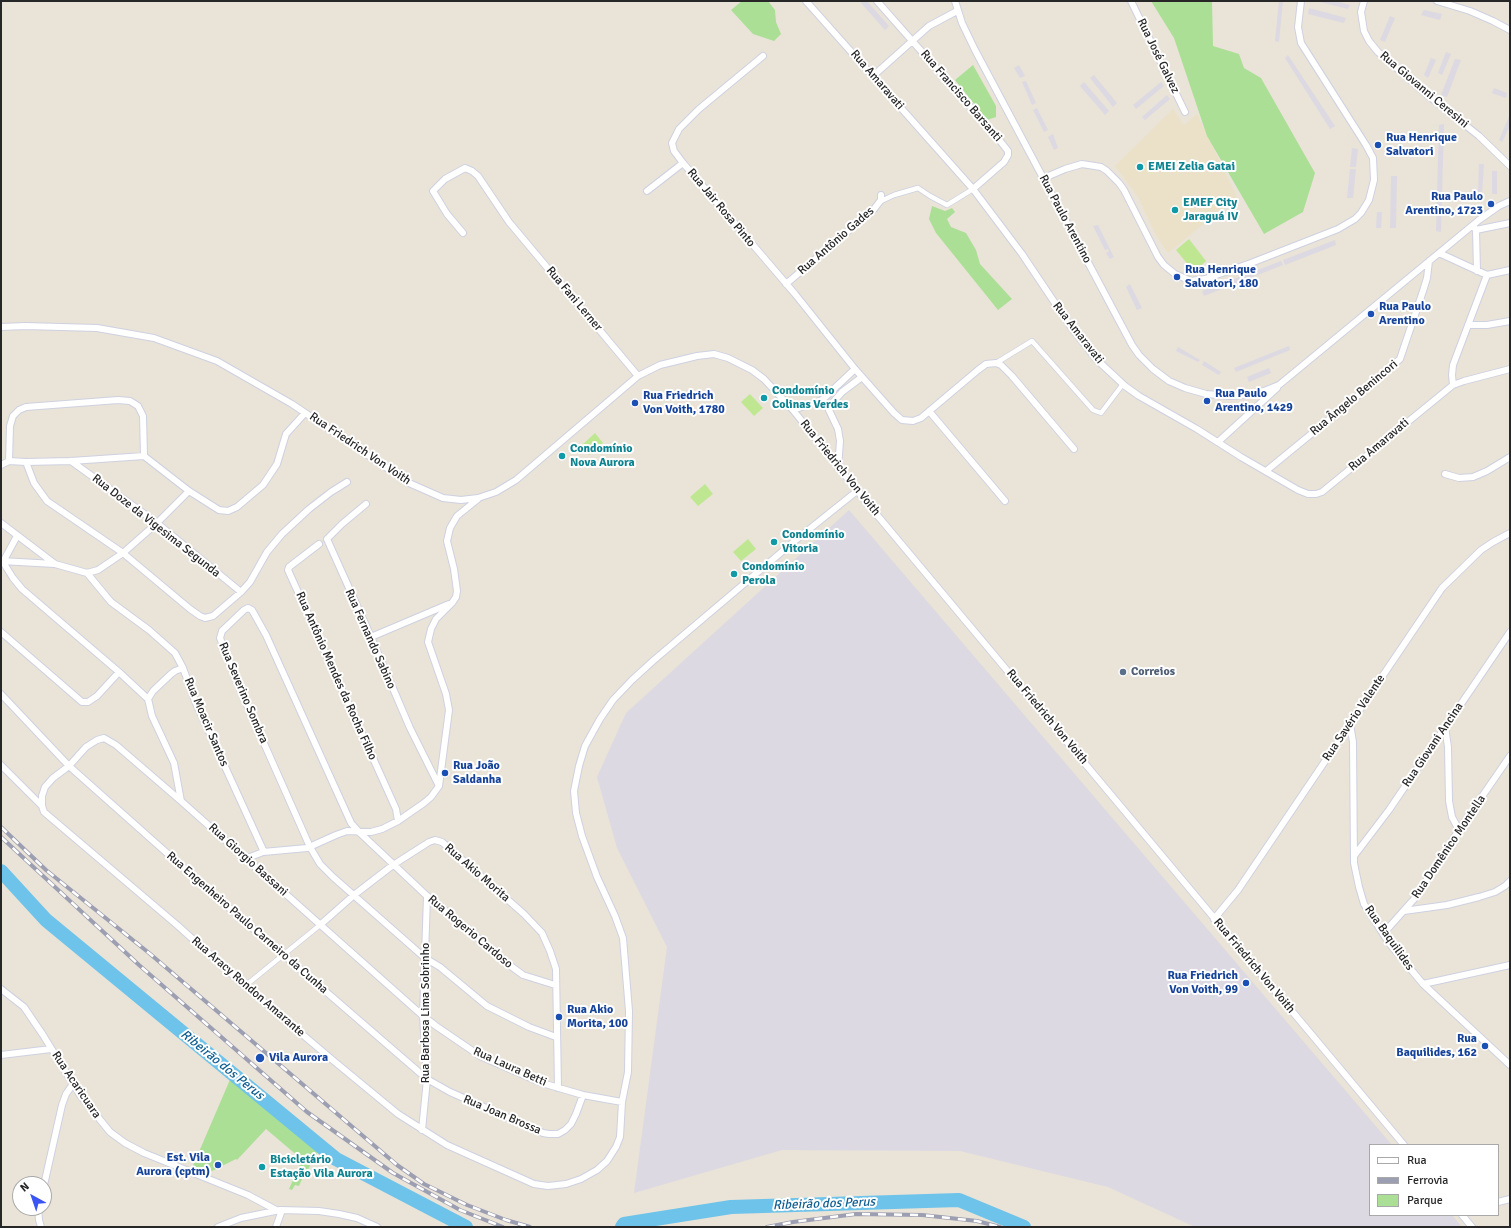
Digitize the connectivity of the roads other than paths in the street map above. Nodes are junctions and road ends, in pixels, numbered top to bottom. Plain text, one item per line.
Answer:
1 (806, 1) edge
2 (877, 1) edge
3 (955, 1) edge
4 (1131, 1) edge
5 (1301, 1) edge
6 (1364, 1) edge
7 (1437, 1) edge
8 (957, 11) junction
9 (1510, 30) edge
10 (912, 41) junction
11 (763, 56) dead end
12 (873, 76) junction
13 (1185, 112) dead end
14 (683, 163) junction
15 (1510, 166) edge
16 (1044, 178) junction
17 (973, 189) junction
18 (647, 191) dead end
19 (881, 195) dead end
20 (1510, 201) edge
21 (879, 202) junction
22 (1510, 223) edge
23 (1474, 227) junction
24 (463, 233) dead end
25 (1439, 253) junction
26 (1429, 261) junction
27 (1510, 270) edge
28 (1477, 271) junction
29 (1487, 275) junction
30 (786, 284) junction
31 (1510, 321) edge
32 (1468, 325) junction
33 (1, 327) edge
34 (993, 363) junction
35 (855, 369) junction
36 (1510, 369) edge
37 (638, 376) junction
38 (862, 377) junction
39 (1123, 384) junction
40 (1279, 385) junction
41 (1453, 385) junction
42 (822, 400) junction
43 (828, 408) junction
44 (793, 410) junction
45 (929, 411) junction
46 (305, 413) junction
47 (1218, 442) junction
48 (1074, 450) dead end
49 (144, 456) junction
50 (1510, 457) edge
51 (9, 461) junction
52 (71, 461) junction
53 (26, 462) junction
54 (1, 465) edge
55 (838, 468) junction
56 (1266, 471) junction
57 (1445, 474) dead end
58 (347, 482) dead end
59 (189, 491) junction
60 (857, 491) junction
61 (478, 498) junction
62 (1005, 501) dead end
63 (366, 504) dead end
64 (1, 523) edge
65 (157, 524) junction
66 (1510, 533) edge
67 (17, 536) junction
68 (319, 544) dead end
69 (123, 553) junction
70 (2, 561) edge
71 (54, 564) junction
72 (87, 572) junction
73 (241, 592) junction
74 (452, 603) junction
75 (1, 632) edge
76 (1510, 632) edge
77 (371, 637) junction
78 (183, 668) junction
79 (119, 672) junction
80 (1, 694) edge
81 (148, 699) junction
82 (1350, 724) junction
83 (1445, 727) junction
84 (1510, 756) edge
85 (1, 764) edge
86 (69, 766) junction
87 (438, 786) junction
88 (181, 801) junction
89 (42, 806) junction
90 (398, 821) junction
91 (1459, 830) junction
92 (359, 832) junction
93 (310, 847) junction
94 (264, 852) junction
95 (1354, 856) junction
96 (245, 858) junction
97 (393, 865) junction
98 (1510, 881) edge
99 (354, 895) junction
100 (427, 896) junction
101 (1404, 911) junction
102 (1214, 918) junction
103 (320, 925) junction
104 (1384, 934) junction
105 (284, 955) junction
106 (425, 958) junction
107 (1510, 965) edge
108 (1423, 984) junction
109 (556, 985) junction
110 (245, 986) junction
111 (1, 989) edge
112 (423, 1016) junction
113 (556, 1037) junction
114 (51, 1049) junction
115 (1, 1055) edge
116 (1510, 1065) edge
117 (427, 1079) junction
118 (72, 1084) junction
119 (558, 1088) junction
120 (583, 1095) junction
121 (622, 1102) junction
122 (422, 1130) junction
123 (1403, 1144) edge
124 (46, 1176) edge
125 (1510, 1199) edge
126 (1499, 1202) edge
127 (279, 1210) junction
128 (39, 1216) edge
129 (1463, 1216) edge
130 (41, 1227) edge
131 (218, 1227) edge
132 (276, 1227) edge
133 (377, 1227) edge
134 (1472, 1227) edge

1 - 12 street, Rua Amaravati
2 - 10 street, Rua Francisco Barsanti
3 - 8 street, Rua Paulo Arentino
4 - 13 street, Rua José Galvez
5 - 16 street
6 - 15 street, Rua Giovanni Ceresini
7 - 9 street
8 - 10 street
8 - 16 street, Rua Paulo Arentino
10 - 12 street
10 - 17 street, Rua Francisco Barsanti
11 - 14 street, Rua Jair Rosa Pinto
12 - 17 street, Rua Amaravati
14 - 18 street
14 - 30 street, Rua Jair Rosa Pinto
16 - 40 street, Rua Paulo Arentino
17 - 21 street
17 - 39 street, Rua Amaravati
19 - 21 street, Rua Antônio Gades
20 - 23 street, Rua Paulo Arentino
21 - 30 street, Rua Antônio Gades
22 - 23 street
23 - 25 street, Rua Paulo Arentino
23 - 28 street
24 - 37 street, Rua Fani Lerner
25 - 26 street, Rua Paulo Arentino
25 - 28 street
26 - 40 street, Rua Paulo Arentino
26 - 56 street, Rua Ângelo Benincori
27 - 29 street
28 - 29 street
29 - 32 street
30 - 35 street, Rua Jair Rosa Pinto
31 - 32 street
32 - 41 street
33 - 46 street, Rua Friedrich Von Voith
34 - 39 street
34 - 45 street
34 - 48 street
35 - 38 street, Rua Jair Rosa Pinto
35 - 42 street
36 - 41 street, Rua Amaravati
37 - 44 street, Rua Friedrich Von Voith
37 - 61 street, Rua Friedrich Von Voith
38 - 43 street
38 - 45 street, Rua Jair Rosa Pinto
39 - 47 street, Rua Amaravati
40 - 47 street
41 - 56 street, Rua Amaravati
42 - 43 street
42 - 44 street
43 - 55 street
44 - 55 street, Rua Friedrich Von Voith
45 - 62 street
46 - 59 street
46 - 61 street, Rua Friedrich Von Voith
47 - 56 street, Rua Amaravati
49 - 51 street
49 - 52 street
49 - 59 street
50 - 57 street
51 - 53 street
51 - 54 street
52 - 53 street
52 - 65 street, Rua Doze da Vigesima Segunda
53 - 69 street
55 - 60 street, Rua Friedrich Von Voith
58 - 73 street
59 - 65 street
60 - 102 street, Rua Friedrich Von Voith
60 - 121 street, Rua Aracy Rondon Amarante
61 - 74 street
63 - 77 street, Rua Fernando Sabino
64 - 67 street
65 - 69 street
65 - 73 street, Rua Doze da Vigesima Segunda
66 - 82 street, Rua Savério Valente
67 - 70 street
67 - 71 street
68 - 90 street, Rua Antônio Mendes da Rocha Filho
69 - 72 street
69 - 73 street
70 - 71 street
70 - 79 street
71 - 72 street
72 - 78 street
74 - 77 street
74 - 87 street
75 - 79 street
76 - 83 street, Rua Giovani Ancina
77 - 87 street, Rua Fernando Sabino
78 - 81 street, Rua Moacir Santos
78 - 94 street, Rua Moacir Santos
79 - 81 street
80 - 86 street, Rua Engenheiro Paulo Carneiro da Cunha
81 - 88 street
82 - 95 street, Rua Baquilides
82 - 102 street, Rua Savério Valente
83 - 91 street
83 - 95 street, Rua Giovani Ancina
84 - 91 street, Rua Domênico Montella
85 - 89 street, Rua Aracy Rondon Amarante
86 - 88 street, Rua Giorgio Bassani
86 - 89 street
86 - 105 street, Rua Engenheiro Paulo Carneiro da Cunha
87 - 90 street
88 - 96 street, Rua Giorgio Bassani
89 - 110 street, Rua Aracy Rondon Amarante
90 - 92 street
91 - 101 street, Rua Domênico Montella
92 - 93 street
92 - 93 street, Rua Severino Sombra
92 - 97 street, Rua Rogerio Cardoso
93 - 94 street
93 - 99 street, Rua Severino Sombra
94 - 96 street
95 - 104 street, Rua Baquilides
96 - 103 street, Rua Giorgio Bassani
97 - 99 street, Rua Akio Morita
97 - 100 street, Rua Rogerio Cardoso
97 - 109 street, Rua Akio Morita
98 - 101 street
99 - 103 street, Rua Akio Morita
99 - 106 street, Rua Severino Sombra
100 - 106 street, Rua Barbosa Lima Sobrinho
100 - 109 street, Rua Rogerio Cardoso
101 - 104 street, Rua Domênico Montella
102 - 123 street, Rua Friedrich Von Voith
103 - 105 street, Rua Akio Morita
103 - 112 street, Rua Giorgio Bassani
104 - 108 street, Rua Baquilides
105 - 110 street, Rua Akio Morita
105 - 117 street, Rua Engenheiro Paulo Carneiro da Cunha
106 - 112 street, Rua Barbosa Lima Sobrinho
106 - 113 street, Rua Severino Sombra
107 - 108 street
108 - 116 street, Rua Baquilides
109 - 113 street, Rua Akio Morita
110 - 122 street, Rua Aracy Rondon Amarante
111 - 114 street, Rua Acaricuara
112 - 117 street, Rua Barbosa Lima Sobrinho
112 - 119 street, Rua Laura Betti
113 - 119 street, Rua Akio Morita
114 - 115 street
114 - 118 street, Rua Acaricuara
117 - 120 street, Rua Joan Brossa
117 - 122 street, Rua Barbosa Lima Sobrinho
118 - 124 street
118 - 127 street, Rua Acaricuara
119 - 120 street, Rua Laura Betti
120 - 121 street
121 - 122 street, Rua Aracy Rondon Amarante
125 - 126 street
127 - 131 street
127 - 132 street
127 - 133 street
128 - 130 street
129 - 134 street

